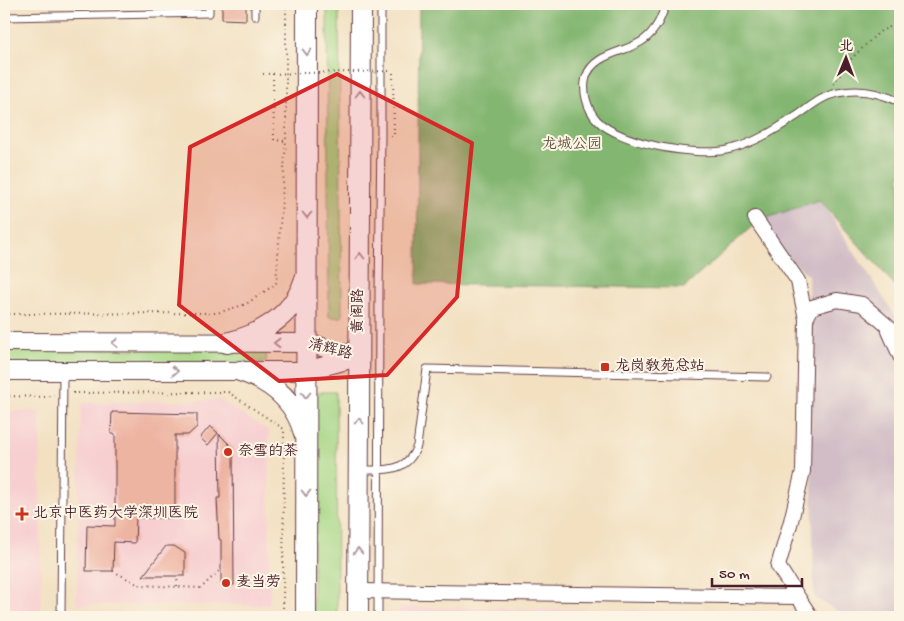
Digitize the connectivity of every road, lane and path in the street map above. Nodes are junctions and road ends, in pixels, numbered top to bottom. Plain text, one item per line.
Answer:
1 (209, 4) edge
2 (254, 4) edge
3 (286, 4) edge
4 (307, 4) edge
5 (361, 4) edge
6 (381, 4) edge
7 (666, 4) edge
8 (254, 16) dead end
9 (4, 17) edge
10 (900, 22) edge
11 (263, 74) dead end
12 (273, 74) junction
13 (826, 96) junction
14 (900, 102) edge
15 (381, 136) junction
16 (286, 141) junction
17 (755, 218) dead end
18 (306, 272) junction
19 (4, 314) edge
20 (806, 319) junction
21 (887, 325) junction
22 (900, 338) edge
23 (4, 342) edge
24 (228, 343) junction
25 (307, 343) junction
26 (900, 356) edge
27 (359, 357) junction
28 (4, 371) edge
29 (63, 371) junction
30 (306, 371) junction
31 (240, 372) junction
32 (767, 377) dead end
33 (64, 393) junction
34 (4, 396) edge
35 (306, 444) junction
36 (368, 470) junction
37 (221, 569) dead end
38 (113, 571) dead end
39 (178, 576) dead end
40 (177, 587) junction
41 (358, 591) junction
42 (378, 591) junction
43 (798, 597) junction
44 (61, 617) edge
45 (282, 617) edge
46 (306, 617) edge
47 (358, 617) edge
48 (378, 617) edge
49 (811, 617) edge

1 - 9 lane
2 - 8 lane
3 - 16 path
4 -> 18 main road
27 -> 5 main road, 黄阁路
6 - 15 lane
7 - 13 lane
10 - 13 path
11 - 12 path, bridge
12 - 15 path, bridge
12 - 16 path
13 - 14 lane
15 - 36 lane
16 - 19 path
17 - 20 street
18 - 24 main road
18 - 25 main road
20 - 21 street
20 - 43 street
21 - 22 street
21 - 26 street
24 -> 23 street, 清辉路
25 -> 24 street, 清辉路
25 - 27 street, 清辉路
25 - 30 main road
27 - 30 street, 清辉路
36 -> 27 main road, 黄阁路
28 - 29 street, 清辉路
29 -> 31 street, 清辉路
29 - 33 lane
30 - 31 street, 清辉路
30 -> 35 main road
31 - 35 main road
32 - 36 lane
33 - 34 path
33 - 44 lane
33 - 45 path
35 -> 46 main road
41 -> 36 main road, 黄阁路
36 - 42 lane
37 - 40 path
38 - 40 path
39 - 40 path
41 - 42 street
41 - 47 main road, 黄阁路
42 - 43 street
42 - 48 lane
43 - 49 street

